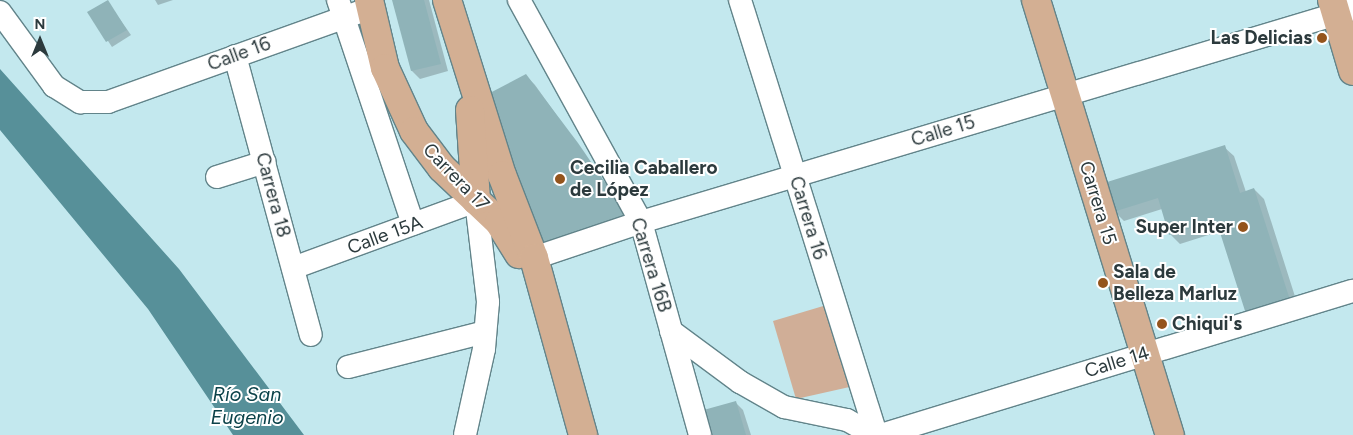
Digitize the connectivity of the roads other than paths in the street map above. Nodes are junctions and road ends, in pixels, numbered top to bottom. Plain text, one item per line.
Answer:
1 (447, 0) edge
2 (519, 0) edge
3 (740, 0) edge
4 (1036, 0) edge
5 (370, 4) edge
6 (1340, 7) edge
7 (340, 8) edge
8 (0, 12) edge
9 (235, 56) junction
10 (467, 64) junction
11 (1353, 70) edge
12 (1065, 95) junction
13 (265, 162) junction
14 (795, 176) junction
15 (217, 177) dead end
16 (476, 201) junction
17 (641, 222) junction
18 (414, 224) junction
19 (534, 258) junction
20 (293, 268) junction
21 (540, 290) junction
22 (1353, 291) edge
23 (671, 331) junction
24 (485, 332) junction
25 (310, 334) dead end
26 (1143, 354) junction
27 (348, 367) dead end
28 (465, 435) edge
29 (583, 435) edge
30 (700, 435) edge
31 (875, 435) edge
32 (881, 435) edge
33 (1170, 435) edge

1 - 10 main road, Carrera 17
2 - 17 street, Carrera 16B
3 - 14 street, Carrera 16
4 - 12 main road, Carrera 15
5 - 7 street, Calle 16
5 - 16 main road, Carrera 17
6 - 11 main road
6 - 12 street, Calle 15
7 - 9 street, Calle 16
7 - 18 street
8 - 9 street, Calle 16
9 - 13 street, Carrera 18
10 - 16 main road
10 - 19 main road, Carrera 17
12 - 14 street, Calle 15
12 - 26 main road, Carrera 15
13 - 15 street
13 - 20 street, Carrera 18
14 - 17 street, Calle 15
14 - 31 street, Carrera 16
16 - 18 street, Calle 15A
16 - 21 main road, Carrera 17
16 - 24 street
17 - 19 street, Calle 15
17 - 23 street, Carrera 16B
18 - 20 street, Calle 15A
19 - 21 main road, Carrera 17
20 - 25 street, Carrera 18
21 - 29 main road, Carrera 17
22 - 26 street, Calle 14
23 - 30 street, Carrera 16B
23 - 31 street
24 - 27 street
24 - 28 street
26 - 32 street, Calle 14
26 - 33 main road, Carrera 15

